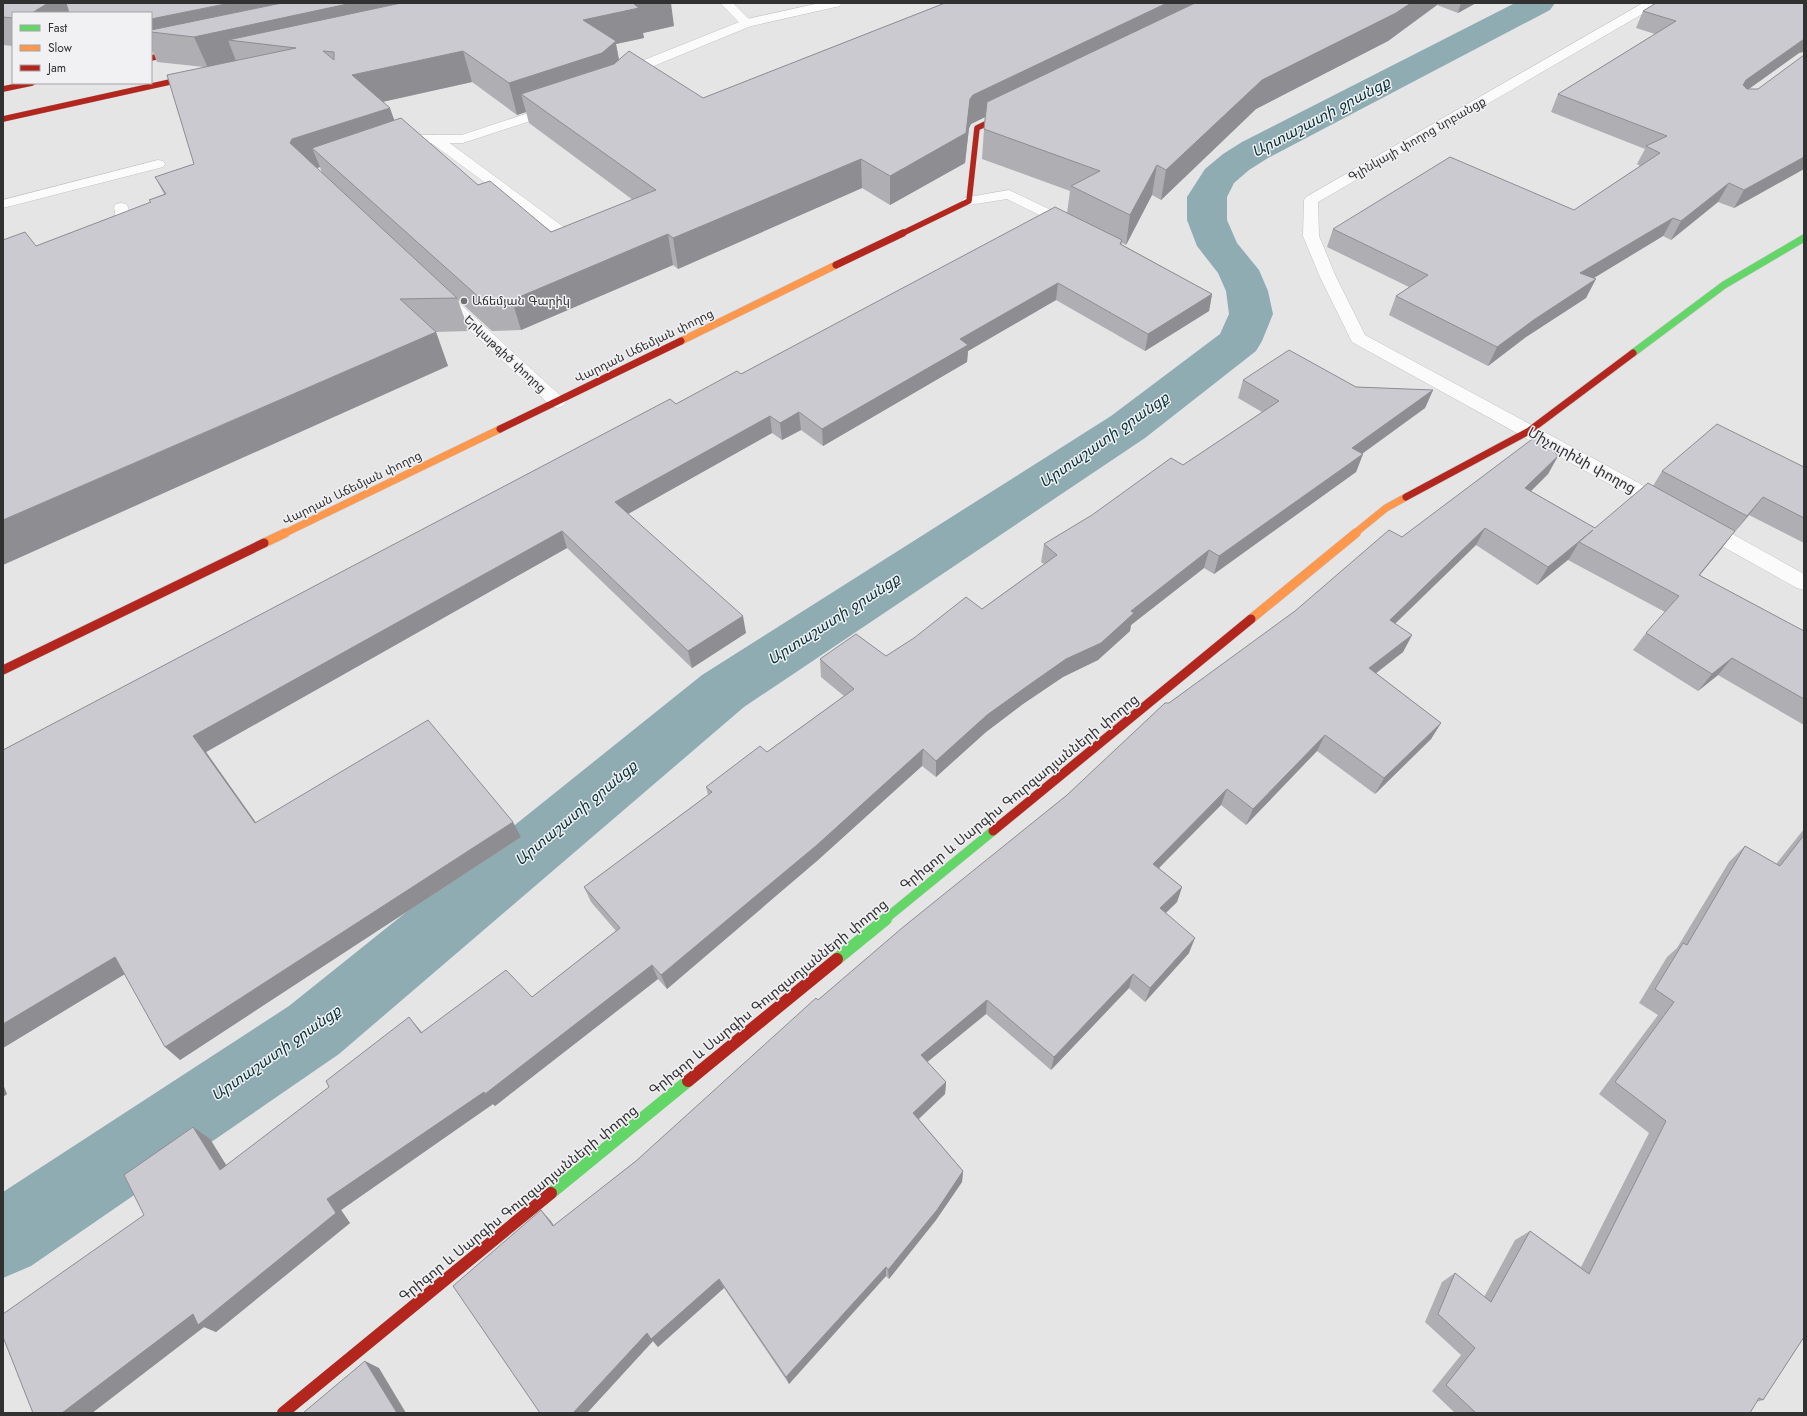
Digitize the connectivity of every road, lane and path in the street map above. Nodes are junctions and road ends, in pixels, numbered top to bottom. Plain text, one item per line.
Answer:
1 (726, 3) edge
2 (836, 3) edge
3 (1652, 3) edge
4 (747, 23) junction
5 (190, 49) edge
6 (152, 58) edge
7 (204, 74) edge
8 (27, 84) edge
9 (614, 88) edge
10 (3, 89) edge
11 (569, 103) edge
12 (1019, 108) edge
13 (3, 119) edge
14 (435, 139) junction
15 (382, 151) edge
16 (158, 164) dead end
17 (970, 201) junction
18 (3, 204) edge
19 (121, 207) dead end
20 (1086, 232) edge
21 (564, 234) edge
22 (1804, 238) edge
23 (100, 243) edge
24 (428, 283) edge
25 (1358, 338) joint
26 (557, 402) junction
27 (1529, 431) junction
28 (1804, 583) edge
29 (3, 670) edge
30 (283, 1413) edge

1 - 4 street
2 - 4 street
3 - 25 street, Գլինկայի փողոց նրբանցք
4 - 9 street
5 - 6 street
7 - 13 street
8 - 10 street
11 - 14 street
12 - 17 street
14 - 15 street
14 - 21 street
16 - 18 street
17 - 20 street
17 - 26 street, Վարդան Աճեմյան փողոց
19 - 23 street
22 - 27 street, Գրիգոր և Սարգիս Գուրզադյանների փողոց
24 - 26 street, Երկաթգիծ փողոց
25 - 27 street, Միչուրինի փողոց
26 - 29 street, Վարդան Աճեմյան փողոց
27 - 28 street, Միչուրինի փողոց
27 - 30 street, Գրիգոր և Սարգիս Գուրզադյանների փողոց

